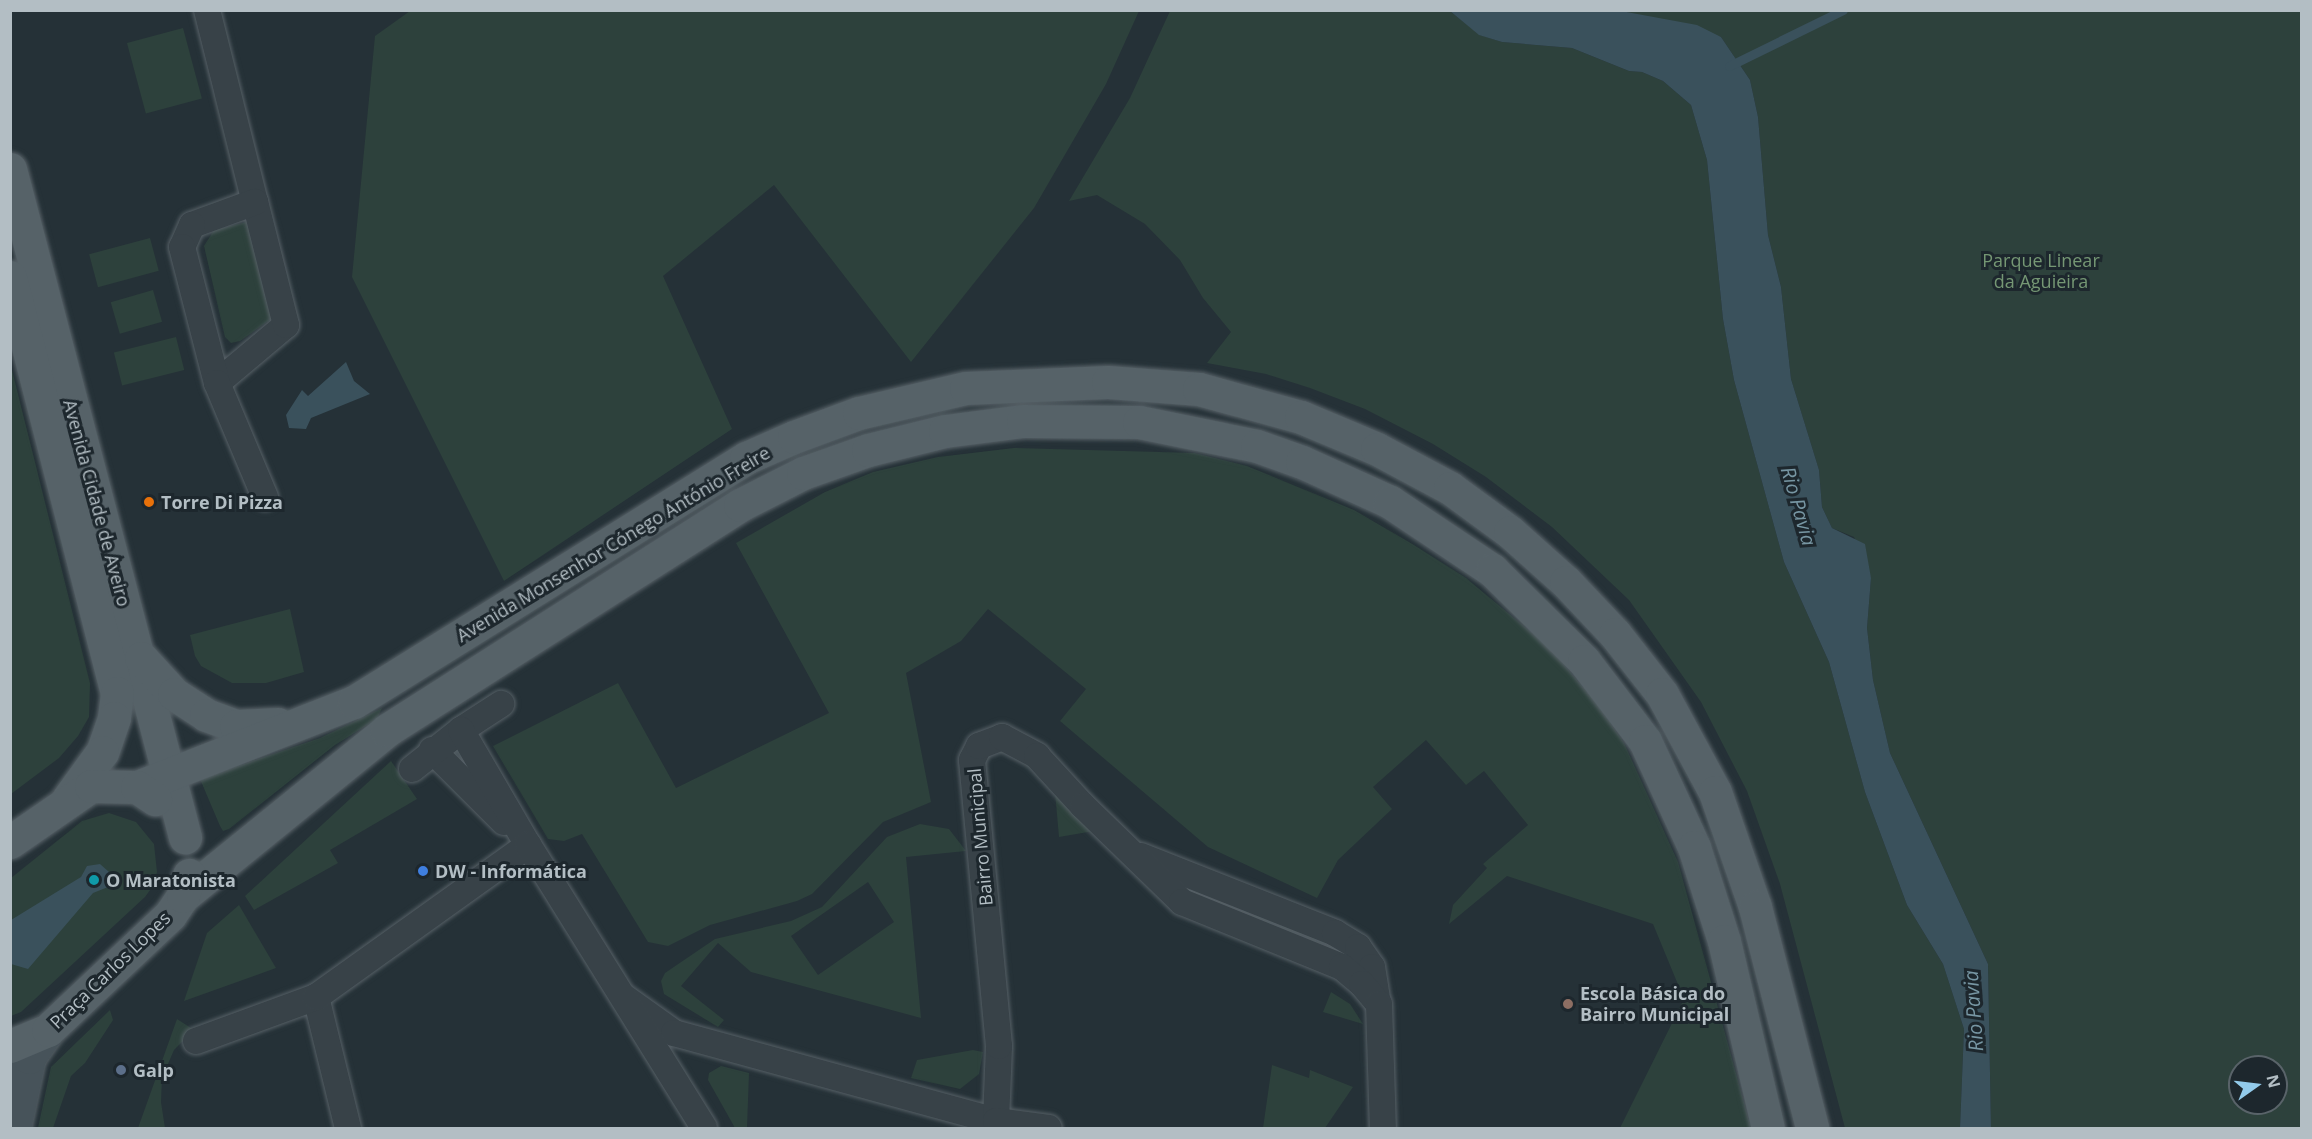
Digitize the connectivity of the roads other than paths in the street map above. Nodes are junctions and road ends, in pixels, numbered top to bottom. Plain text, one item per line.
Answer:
1 (207, 10) edge
2 (10, 169) edge
3 (255, 202) junction
4 (10, 277) edge
5 (217, 382) junction
6 (265, 497) dead end
7 (134, 647) junction
8 (501, 704) dead end
9 (315, 718) junction
10 (461, 730) junction
11 (432, 750) junction
12 (412, 769) dead end
13 (168, 775) junction
14 (137, 787) junction
15 (68, 799) junction
16 (184, 837) junction
17 (10, 842) edge
18 (528, 845) junction
19 (183, 896) junction
20 (316, 997) junction
21 (625, 998) junction
22 (48, 1030) junction
23 (692, 1039) junction
24 (196, 1041) dead end
25 (10, 1046) edge
26 (667, 1066) junction
27 (996, 1124) edge
28 (14, 1128) edge
29 (348, 1128) edge
30 (704, 1128) edge
31 (1049, 1128) edge
32 (1383, 1128) edge
33 (1768, 1128) edge
34 (1812, 1128) edge

1 - 3 street
2 - 7 main road, Avenida Cidade de Aveiro
3 - 5 street
3 - 5 street
4 - 15 main road, Avenida Cidade de Aveiro
5 - 6 street
7 - 9 main road
7 - 13 main road, Avenida Cidade de Aveiro
8 - 10 street
9 - 13 main road, Avenida Monsenhor Cónego António Freire
9 - 34 main road, Avenida Monsenhor Cónego António Freire
10 - 11 street
10 - 18 street
11 - 12 street
11 - 18 street
13 - 14 main road, Avenida Monsenhor Cónego António Freire
13 - 16 main road, Avenida Cidade de Aveiro
14 - 15 main road
14 - 16 main road, Praça Carlos Lopes
15 - 17 main road
16 - 19 main road, Praça Carlos Lopes
18 - 20 street
18 - 21 street
19 - 22 main road, Praça Carlos Lopes
19 - 33 main road, Avenida Monsenhor Cónego António Freire
20 - 24 street
20 - 29 street
21 - 23 street
21 - 26 street
22 - 25 main road, Praça Carlos Lopes
22 - 28 main road
23 - 26 street
23 - 27 street
26 - 30 street
27 - 31 street
27 - 32 street, Bairro Municipal

